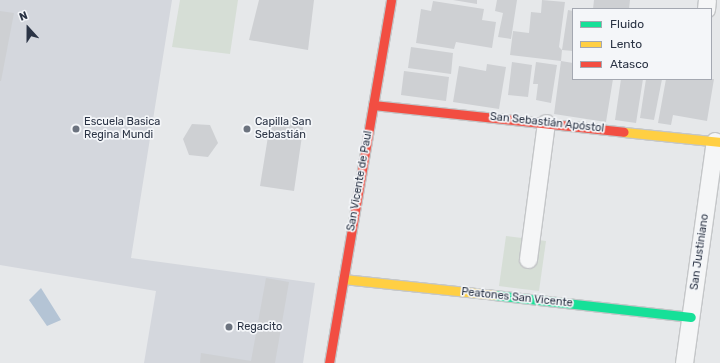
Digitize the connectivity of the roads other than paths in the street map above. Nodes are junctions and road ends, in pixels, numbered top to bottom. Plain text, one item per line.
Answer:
1 (391, 0) edge
2 (373, 104) junction
3 (546, 123) junction
4 (718, 141) edge
5 (528, 259) dead end
6 (343, 279) junction
7 (691, 317) junction
8 (329, 363) edge
9 (684, 363) edge

1 - 2 street, San Vicente de Paul
2 - 3 street, San Sebastián Apóstol
2 - 6 street, San Vicente de Paul
3 - 4 street, San Sebastián Apóstol
3 - 5 street
4 - 7 street, San Justiniano
6 - 7 street, Peatones San Vicente
6 - 8 street, San Vicente de Paul
7 - 9 street, San Justiniano

